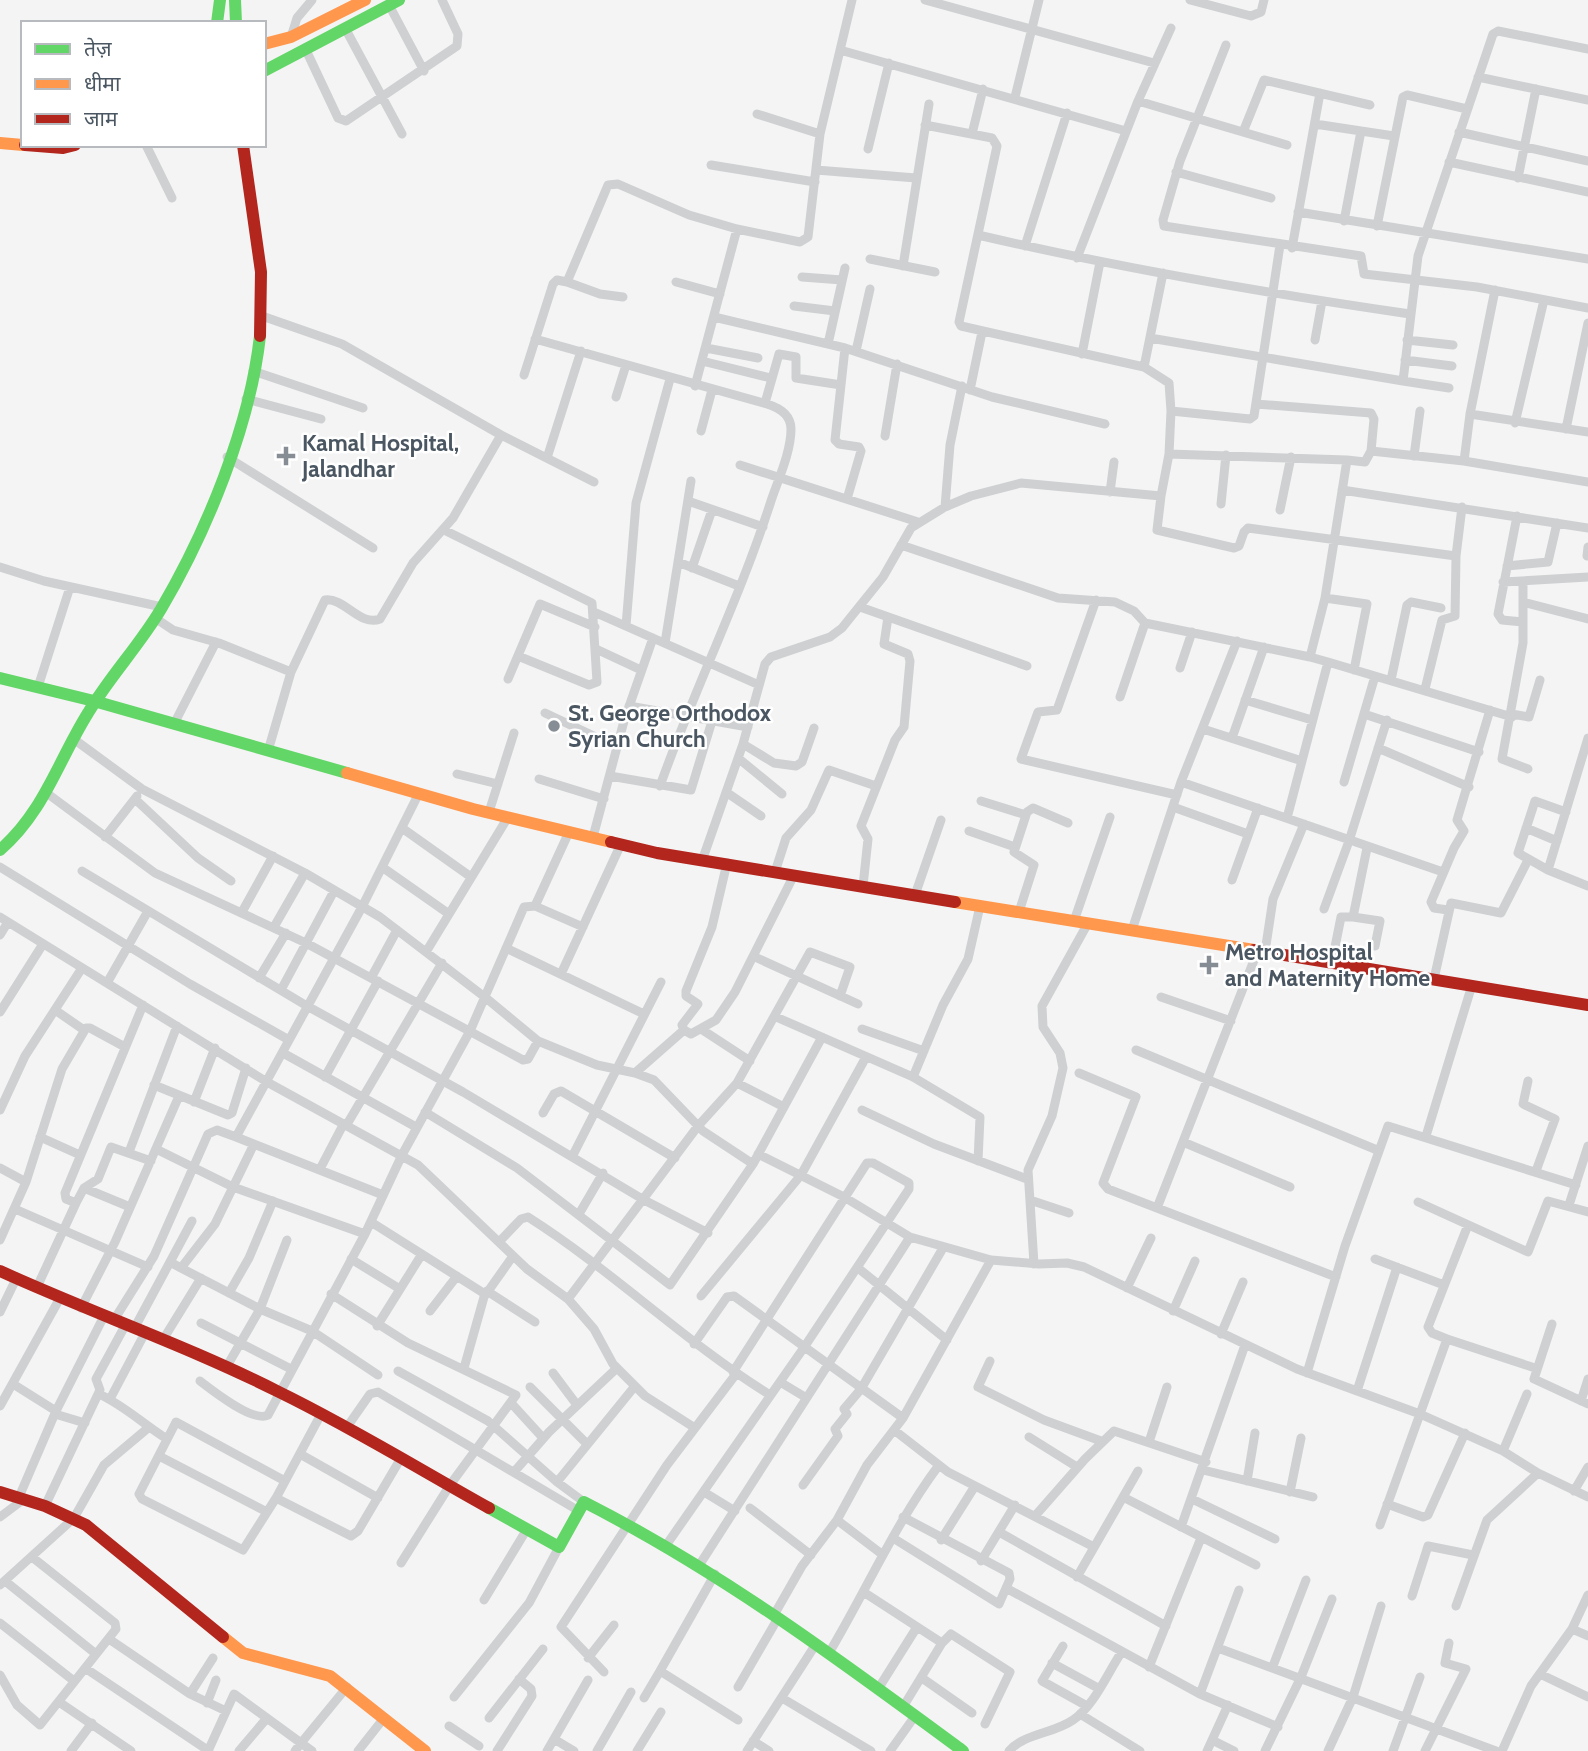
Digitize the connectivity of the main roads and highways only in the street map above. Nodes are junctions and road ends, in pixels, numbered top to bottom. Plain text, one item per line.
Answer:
1 (220, 0) edge
2 (235, 0) edge
3 (365, 0) edge
4 (394, 2) edge
5 (217, 21) edge
6 (236, 21) edge
7 (266, 43) edge
8 (266, 70) edge
9 (0, 144) edge
10 (21, 145) edge
11 (243, 147) edge
12 (0, 678) edge
13 (94, 701) junction
14 (0, 850) edge
15 (1588, 1005) edge
16 (0, 1271) edge
17 (0, 1492) edge
18 (425, 1751) edge
19 (963, 1751) edge

1 - 5 main road
2 - 6 main road
3 - 7 main road
4 - 8 main road
9 - 10 main road
11 - 13 main road
12 - 13 main road
13 - 14 main road
13 - 15 main road
16 - 19 main road
17 - 18 main road

